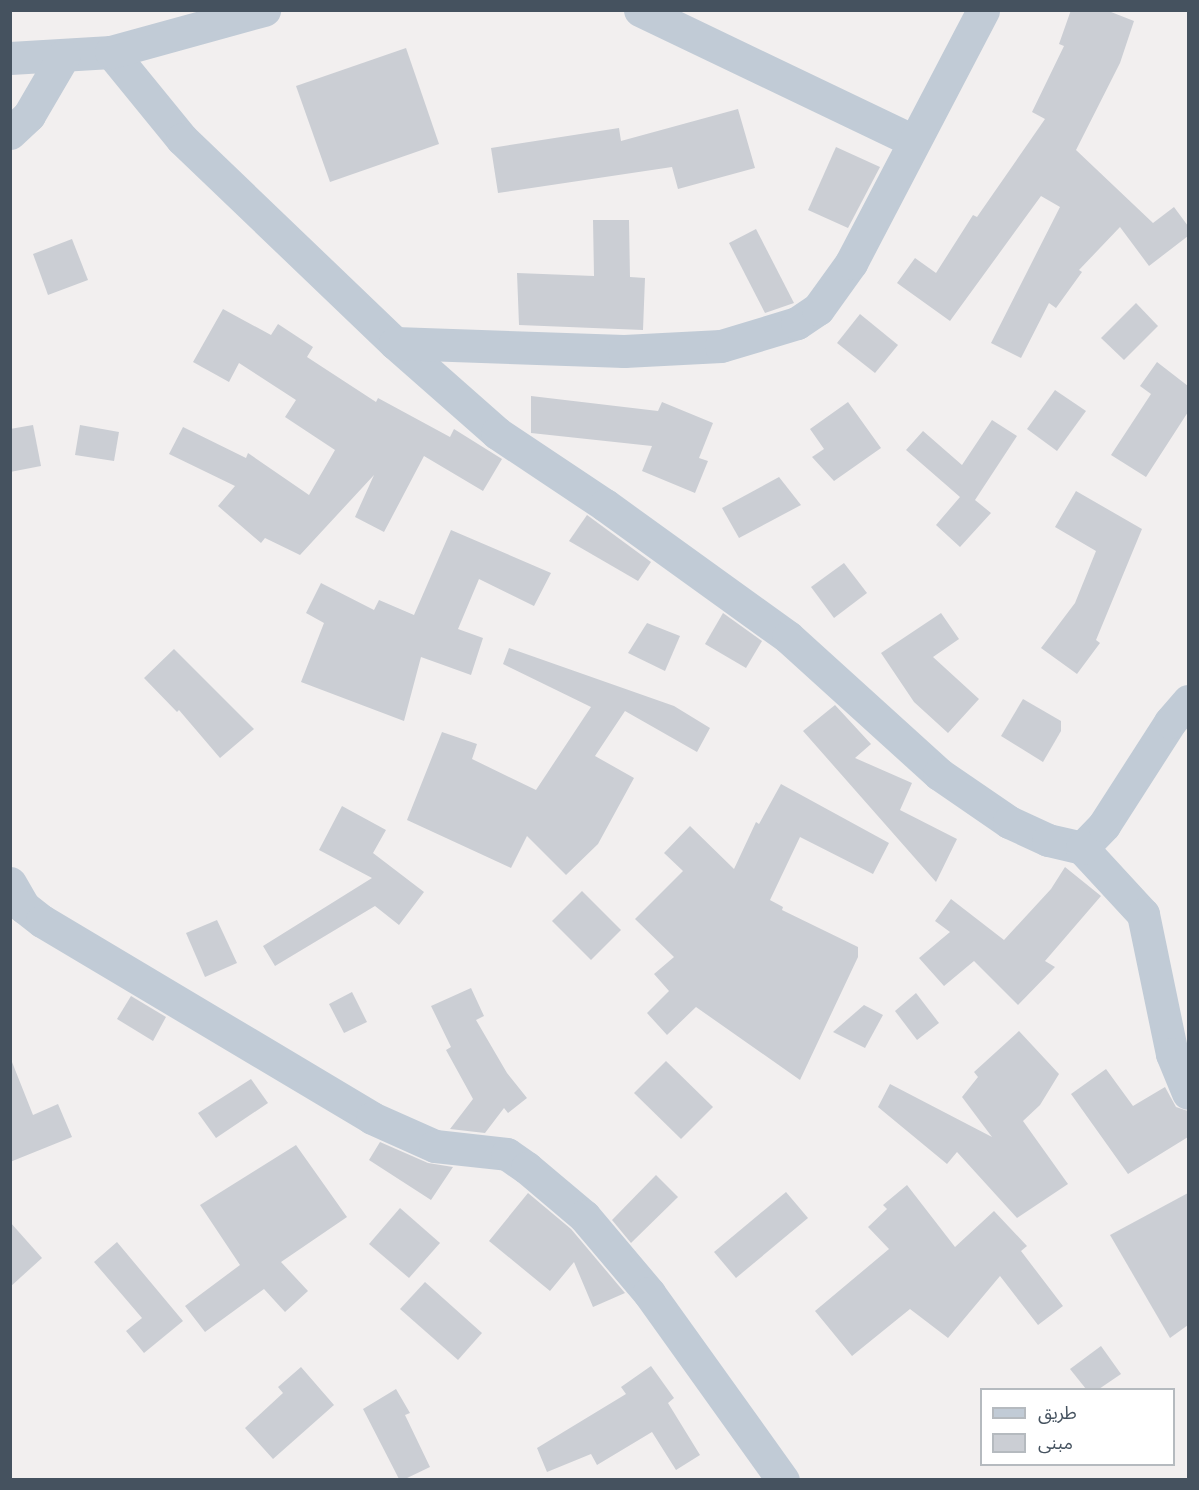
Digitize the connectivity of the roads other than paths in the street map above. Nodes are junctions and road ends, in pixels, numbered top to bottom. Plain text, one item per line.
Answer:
1 (264, 10) edge
2 (639, 10) edge
3 (983, 10) edge
4 (111, 52) junction
5 (64, 55) junction
6 (10, 58) edge
7 (10, 133) edge
8 (913, 141) junction
9 (395, 343) junction
10 (1188, 701) edge
11 (1082, 848) junction
12 (10, 883) edge
13 (1188, 1092) edge
14 (783, 1479) edge

1 - 4 street
2 - 8 street
3 - 8 street
4 - 5 street
4 - 9 street
5 - 6 street
5 - 7 street
8 - 9 street
9 - 11 street
10 - 11 street
11 - 13 street
12 - 14 street

